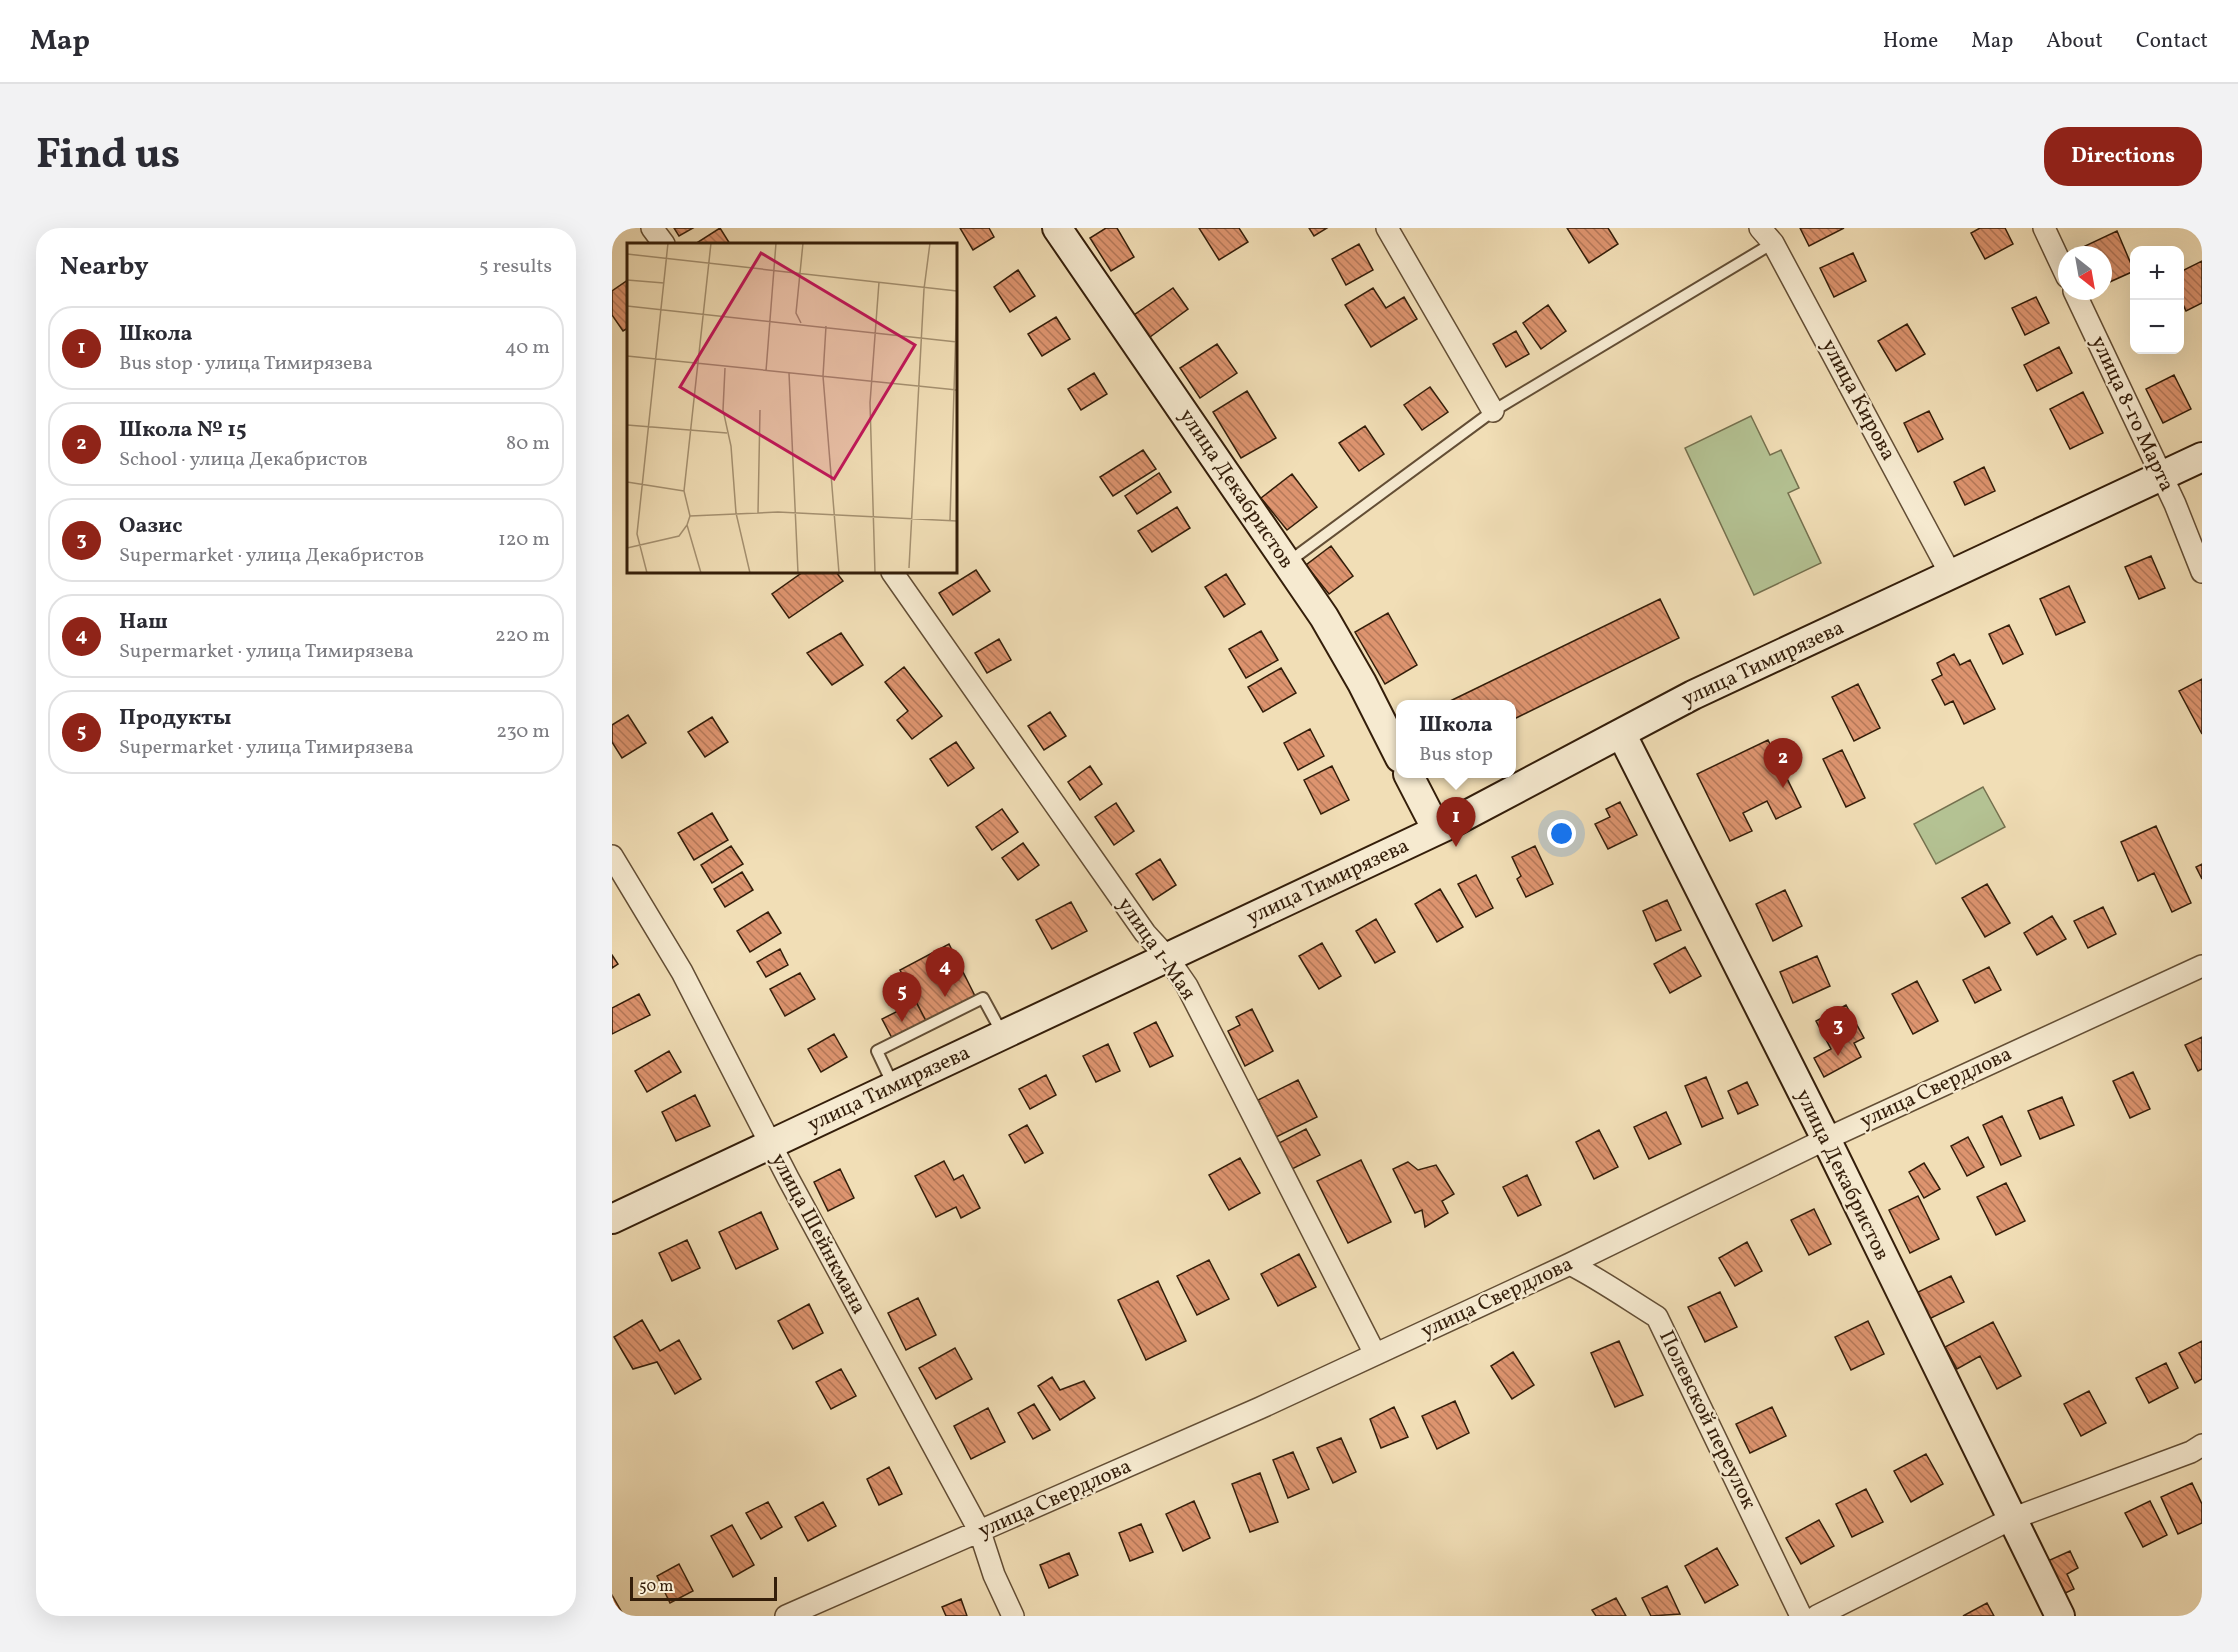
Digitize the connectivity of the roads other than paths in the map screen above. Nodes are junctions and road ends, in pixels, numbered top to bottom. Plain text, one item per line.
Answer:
1 (652, 228) edge
2 (1057, 228) edge
3 (1387, 228) edge
4 (2044, 228) edge
5 (1767, 235) edge
6 (663, 243) edge
7 (2058, 258) edge
8 (2078, 300) edge
9 (1492, 411) junction
10 (2202, 457) edge
11 (2161, 475) junction
12 (1287, 563) junction
13 (2202, 572) edge
14 (893, 573) edge
15 (1951, 575) junction
16 (1622, 735) junction
17 (1396, 749) edge
18 (1410, 778) edge
19 (1437, 830) junction
20 (612, 856) edge
21 (1167, 957) junction
22 (2202, 966) edge
23 (1003, 1036) junction
24 (894, 1087) junction
25 (1826, 1139) junction
26 (770, 1144) junction
27 (612, 1219) edge
28 (1570, 1264) junction
29 (1375, 1354) junction
30 (2202, 1445) edge
31 (2011, 1519) junction
32 (980, 1532) junction
33 (786, 1616) edge
34 (1013, 1616) edge
35 (1801, 1616) edge
36 (1817, 1616) edge
37 (2060, 1616) edge

1 - 6 street
2 - 12 main road, улица Декабристов
3 - 9 street
4 - 7 street
5 - 9 lane
5 - 15 street, улица Кирова
8 - 11 street, улица 8-го Марта
9 - 12 lane
10 - 11 main road, улица Тимирязева
11 - 13 street, улица 8-го Марта
11 - 15 main road, улица Тимирязева
12 - 17 main road, улица Декабристов
14 - 21 street, улица 1-Мая
15 - 16 main road, улица Тимирязева
16 - 19 main road, улица Тимирязева
16 - 25 main road, улица Декабристов
18 - 19 main road
19 - 21 main road, улица Тимирязева
20 - 26 street, улица Шейнкмана
21 - 23 main road, улица Тимирязева
21 - 29 street, улица 1-Мая
22 - 25 street, улица Свердлова
23 - 24 main road, улица Тимирязева
23 - 24 lane
24 - 26 main road, улица Тимирязева
25 - 28 street, улица Свердлова
25 - 31 main road, улица Декабристов
26 - 27 main road, улица Тимирязева
26 - 32 street, улица Шейнкмана
28 - 29 street, улица Свердлова
28 - 35 street, Полевской переулок
29 - 32 street, улица Свердлова
30 - 31 street
31 - 36 street
31 - 37 main road, улица Декабристов
32 - 33 street, улица Свердлова
32 - 34 street, улица Шейнкмана

